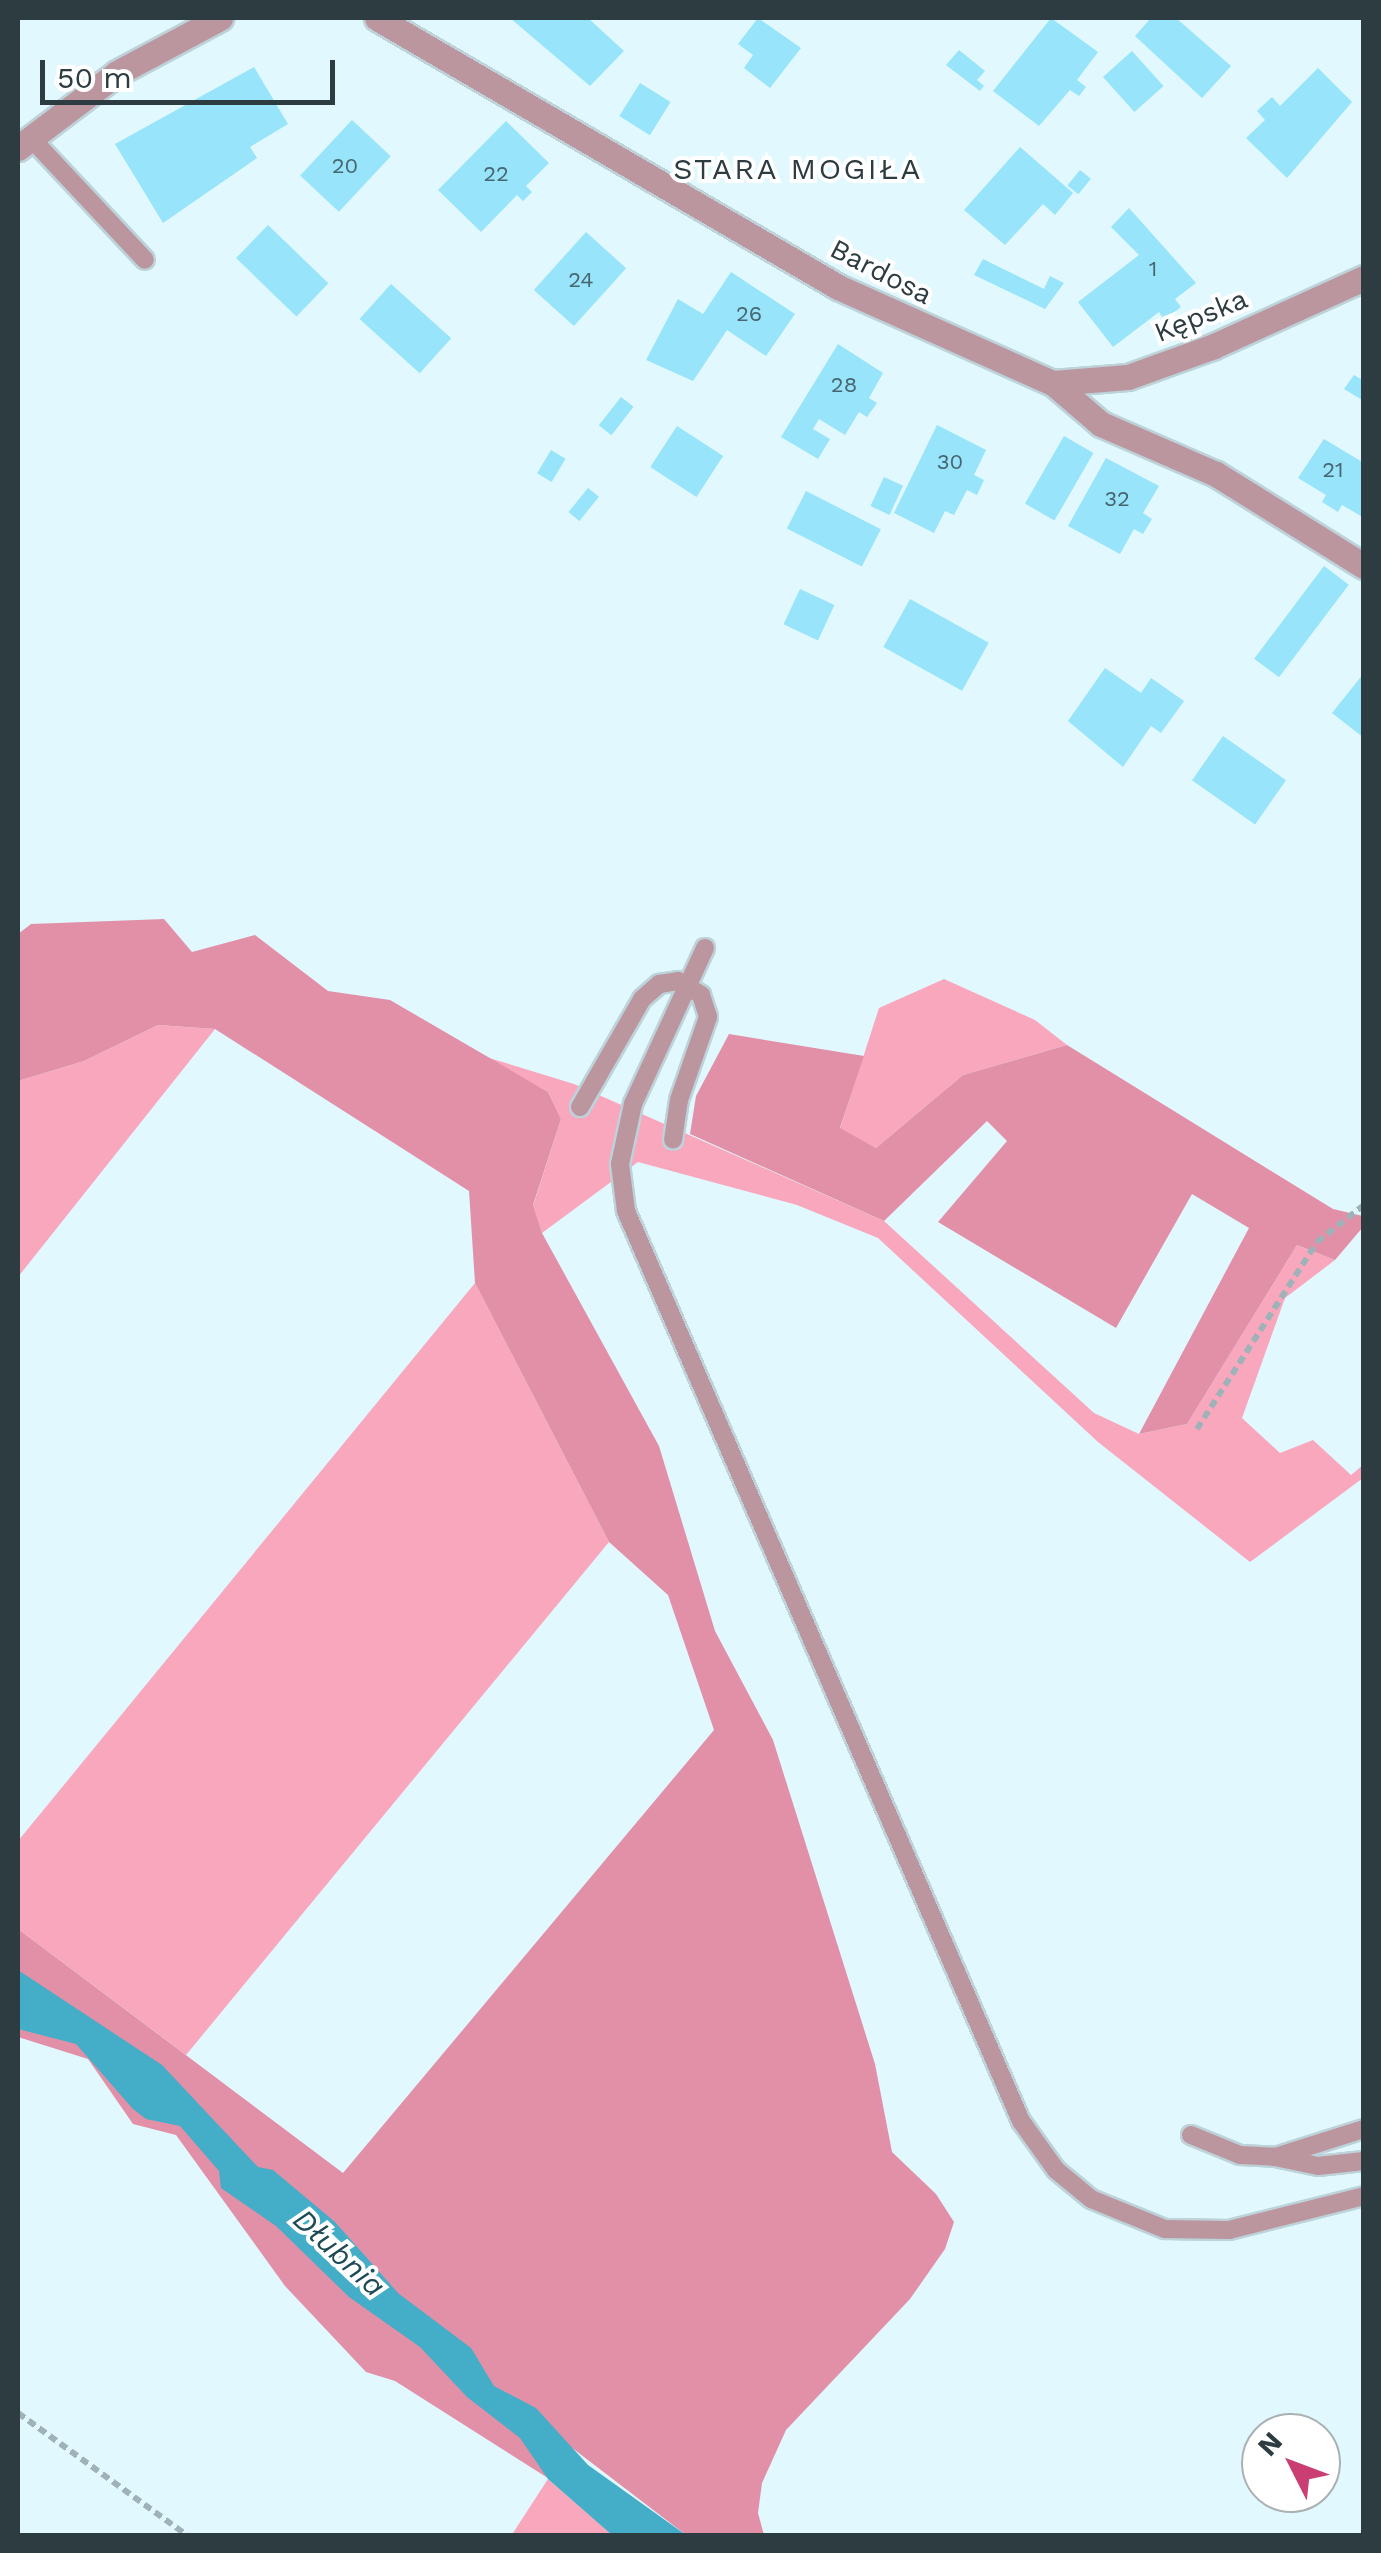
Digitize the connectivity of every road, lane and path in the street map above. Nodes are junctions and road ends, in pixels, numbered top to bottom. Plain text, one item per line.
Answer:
1 (220, 18) edge
2 (378, 18) edge
3 (24, 142) edge
4 (145, 260) dead end
5 (1364, 278) edge
6 (1053, 383) junction
7 (1364, 566) edge
8 (704, 948) dead end
9 (688, 985) junction
10 (580, 1107) dead end
11 (673, 1140) dead end
12 (1364, 1205) edge
13 (1197, 1429) dead end
14 (1364, 2129) edge
15 (1191, 2135) dead end
16 (1275, 2158) junction
17 (1364, 2161) edge
18 (1364, 2196) edge
19 (18, 2413) edge
20 (188, 2536) edge

1 - 3 street
2 - 6 street, Bardosa
3 - 4 lane
5 - 6 street, Kępska
6 - 7 street, Bardosa
8 - 9 lane
9 - 10 lane
9 - 11 lane
9 - 18 lane
12 - 13 path
14 - 16 lane
15 - 16 lane
16 - 17 lane
19 - 20 path

